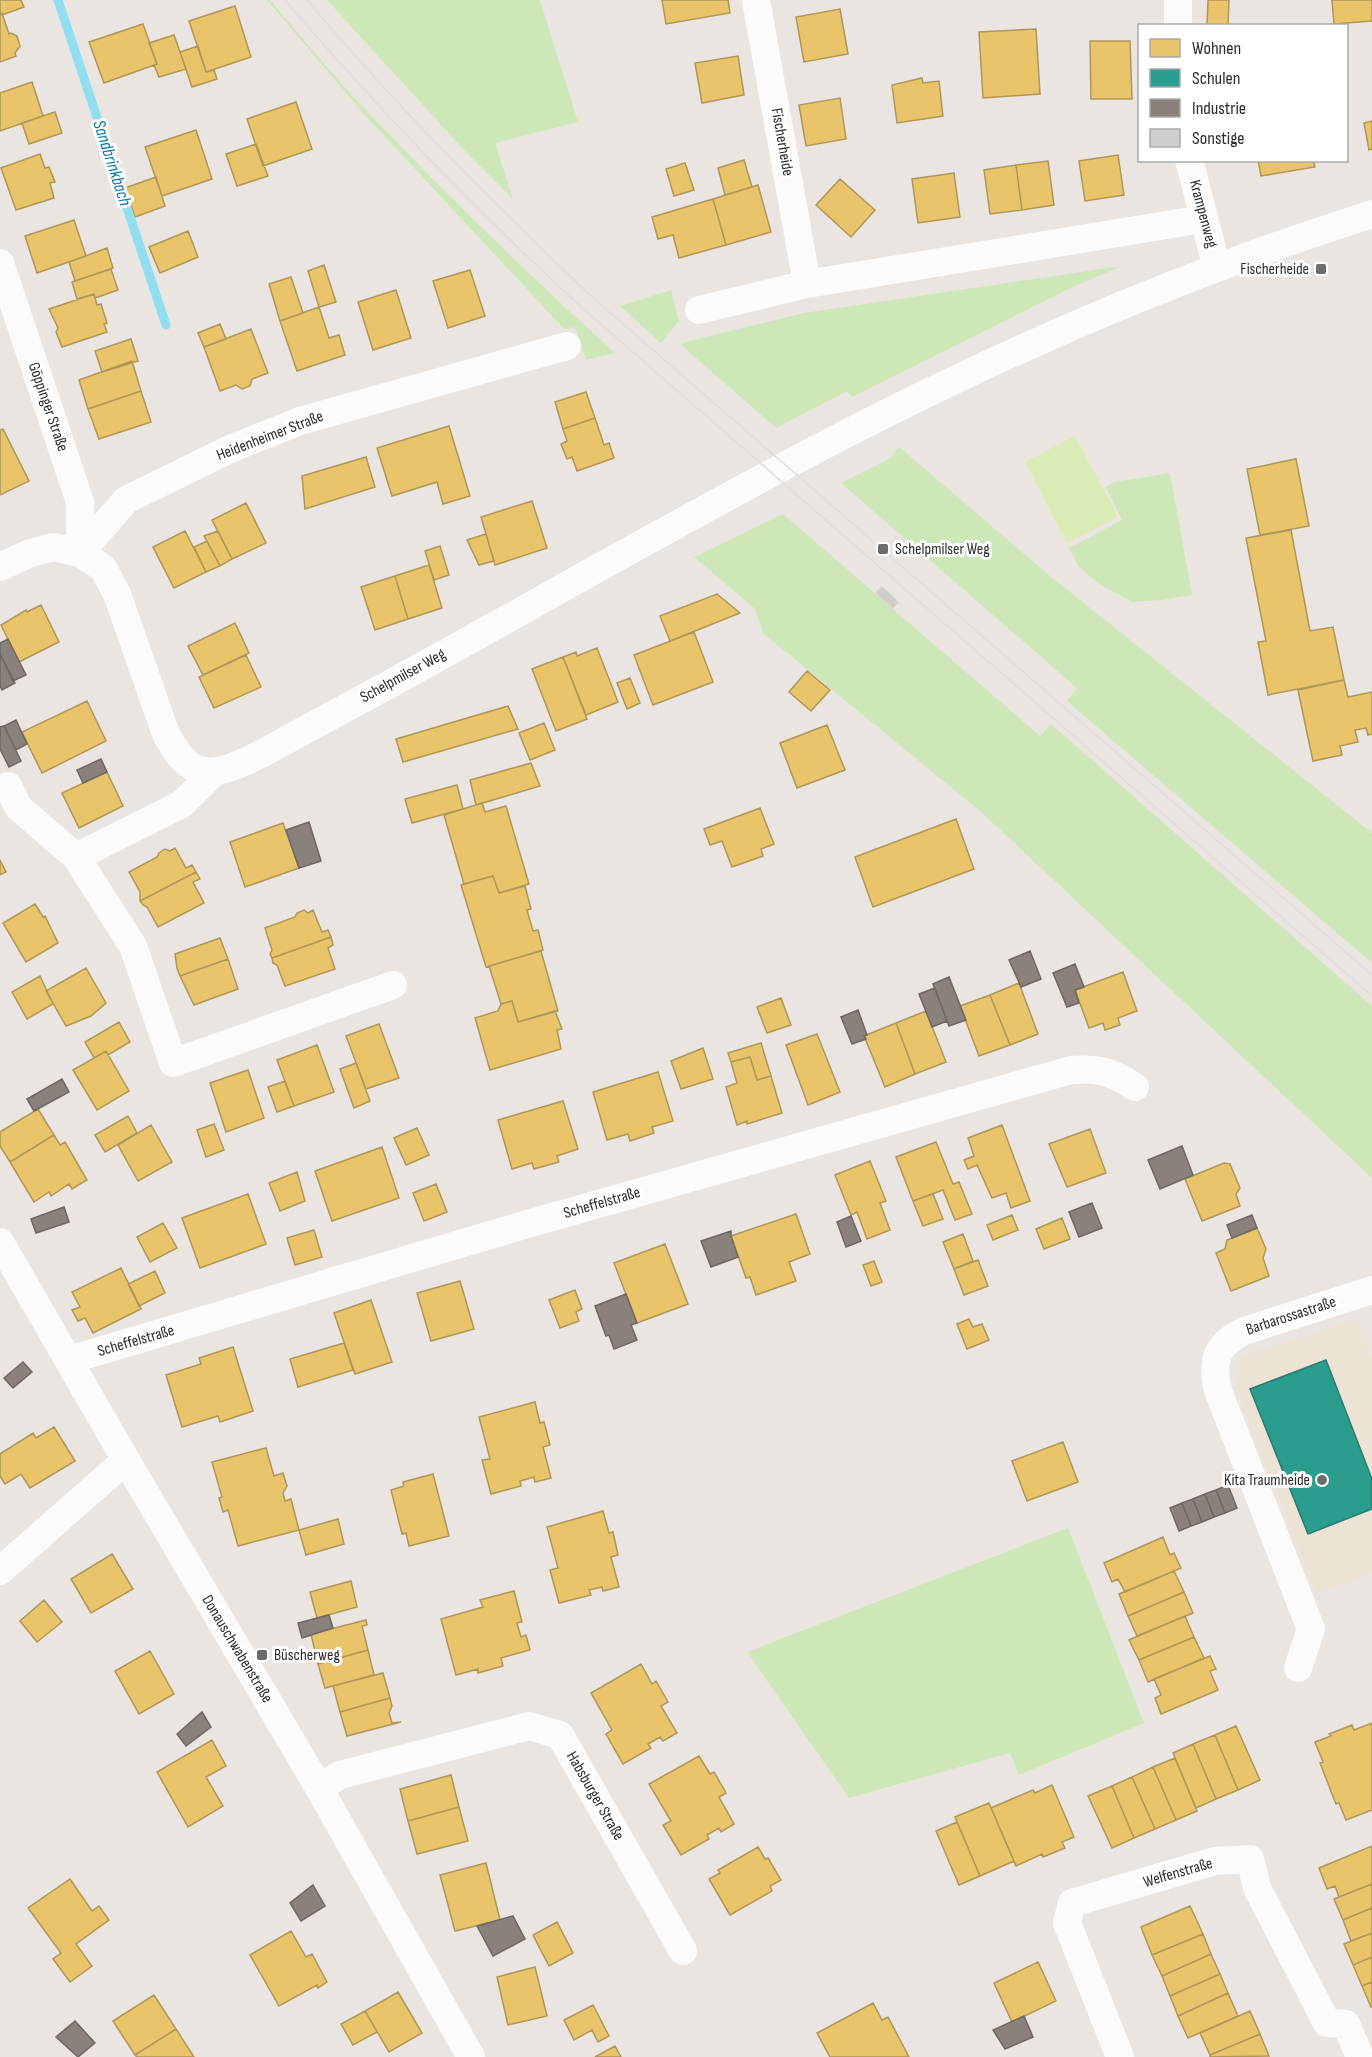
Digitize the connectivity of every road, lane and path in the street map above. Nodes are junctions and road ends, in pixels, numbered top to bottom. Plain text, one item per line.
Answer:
1 (756, 0) edge
2 (1178, 0) edge
3 (1178, 24) edge
4 (1189, 162) edge
5 (1372, 214) edge
6 (1203, 219) junction
7 (0, 263) edge
8 (1217, 268) junction
9 (807, 284) junction
10 (699, 310) dead end
11 (567, 346) dead end
12 (80, 552) junction
13 (0, 567) edge
14 (214, 772) junction
15 (8, 786) dead end
16 (76, 857) junction
17 (393, 985) dead end
18 (1135, 1087) dead end
19 (0, 1242) edge
20 (1372, 1290) edge
21 (69, 1360) junction
22 (126, 1460) junction
23 (0, 1571) edge
24 (1298, 1668) dead end
25 (319, 1788) junction
26 (683, 1951) dead end
27 (471, 2057) edge
28 (1120, 2057) edge
29 (1360, 2057) edge

1 - 9 street, Fischerheide
2 - 3 street
4 - 6 street, Krampenweg
5 - 8 street, Schelpmilser Weg
6 - 8 street, Krampenweg
6 - 9 street
7 - 12 street, Göppinger Straße
8 - 14 street, Schelpmilser Weg
9 - 10 street
11 - 12 street, Heidenheimer Straße
12 - 13 street
12 - 14 street
14 - 16 street, Schelpmilser Weg
15 - 16 street
16 - 17 street
18 - 21 street, Scheffelstraße
19 - 21 street, Donauschwabenstraße
20 - 24 street, Barbarossastraße
21 - 22 street, Donauschwabenstraße
22 - 23 street
22 - 25 street, Donauschwabenstraße
25 - 26 street, Habsburger Straße
25 - 27 street, Donauschwabenstraße
28 - 29 street, Welfenstraße

